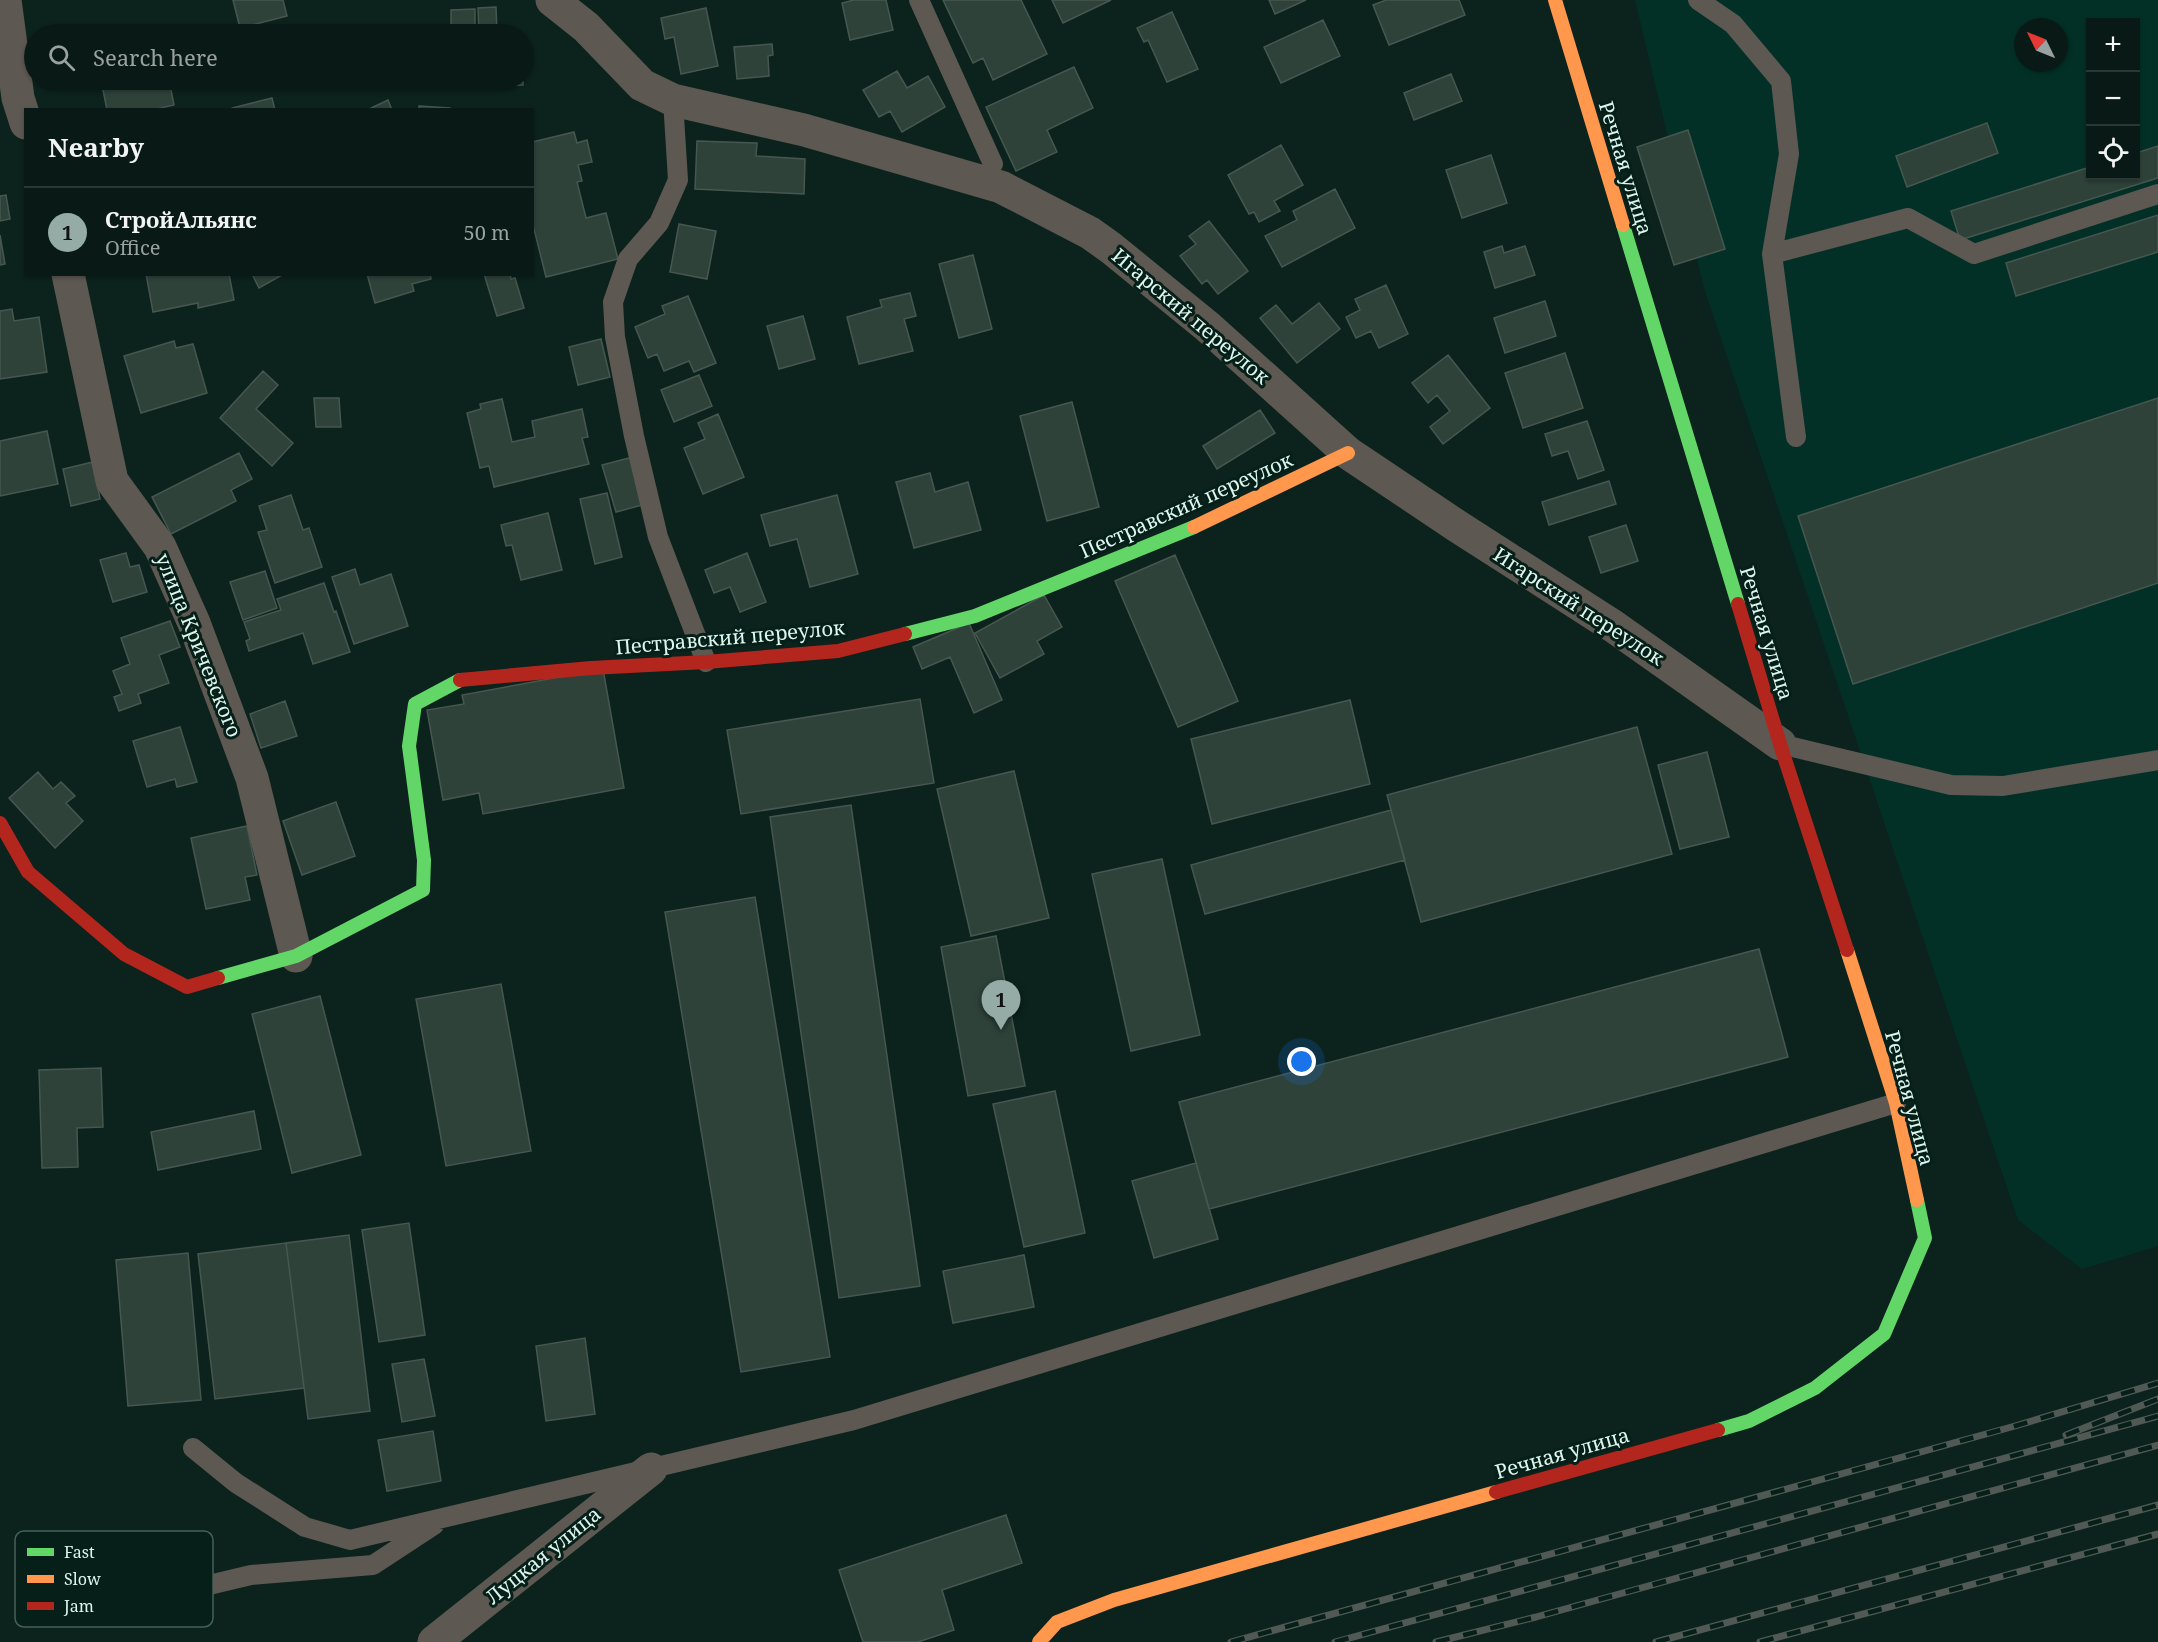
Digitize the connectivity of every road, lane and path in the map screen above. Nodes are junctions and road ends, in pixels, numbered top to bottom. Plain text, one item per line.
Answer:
1 (5, 0) edge
2 (552, 0) edge
3 (919, 0) edge
4 (1555, 0) edge
5 (1698, 0) edge
6 (673, 100) junction
7 (24, 117) edge
8 (993, 164) dead end
9 (2158, 194) edge
10 (1772, 254) junction
11 (68, 276) edge
12 (1796, 437) dead end
13 (1348, 453) junction
14 (706, 662) junction
15 (1780, 744) junction
16 (2158, 760) edge
17 (0, 823) edge
18 (296, 956) junction
19 (1896, 1103) junction
20 (193, 1448) dead end
21 (651, 1469) junction
22 (446, 1517) junction
23 (213, 1584) edge
24 (434, 1642) edge
25 (1039, 1642) edge

1 - 7 street
2 - 6 street, Игарский переулок
3 - 8 lane
4 - 15 street, Речная улица
5 - 10 lane
6 - 13 street, Игарский переулок
6 - 14 lane
9 - 10 lane
10 - 12 lane
11 - 18 street, улица Кричевского
13 - 14 street, Пестравский переулок
13 - 15 street, Игарский переулок
14 - 18 street, Пестравский переулок
15 - 16 lane
15 - 19 street, Речная улица
17 - 18 street
19 - 21 lane
19 - 25 street, Речная улица
20 - 22 lane
21 - 22 lane
21 - 24 street, Луцкая улица
22 - 23 lane

